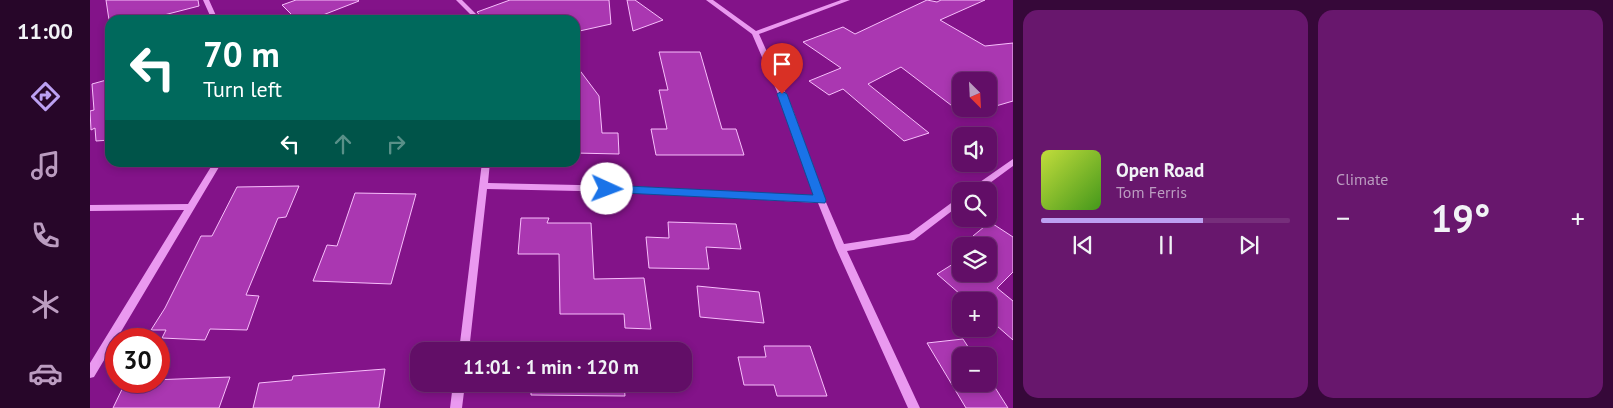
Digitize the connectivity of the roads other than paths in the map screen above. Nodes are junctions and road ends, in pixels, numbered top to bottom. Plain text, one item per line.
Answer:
1 (206, 0) edge
2 (459, 0) edge
3 (709, 0) edge
4 (847, 0) edge
5 (213, 15) edge
6 (475, 15) edge
7 (755, 33) junction
8 (1013, 162) edge
9 (215, 167) edge
10 (485, 167) edge
11 (985, 182) edge
12 (483, 186) junction
13 (821, 200) junction
14 (190, 207) junction
15 (952, 207) edge
16 (90, 208) edge
17 (841, 248) junction
18 (465, 342) edge
19 (90, 373) edge
20 (459, 392) edge
21 (456, 408) edge
22 (914, 408) edge

1 - 5 street
2 - 6 street
3 - 7 street
4 - 7 street
7 - 13 street
8 - 11 street
9 - 14 street
10 - 12 street
12 - 13 street
12 - 18 street
13 - 17 street
14 - 16 street
14 - 19 street
15 - 17 street
17 - 22 street
20 - 21 street

